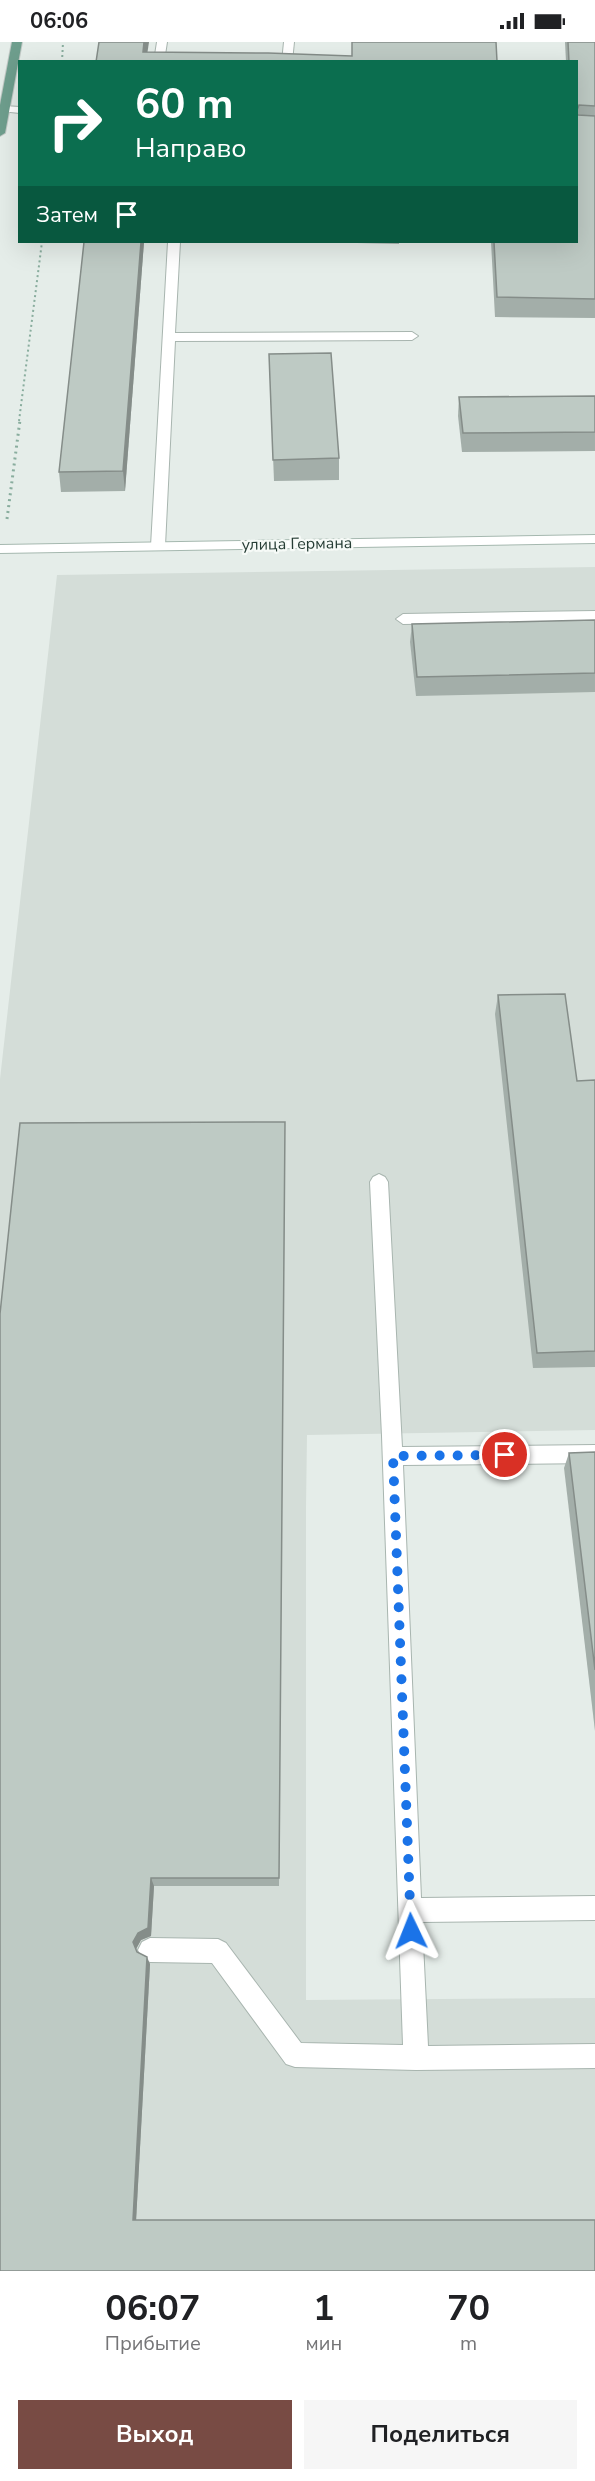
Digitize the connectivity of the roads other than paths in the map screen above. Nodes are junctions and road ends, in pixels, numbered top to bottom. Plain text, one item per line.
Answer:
1 (17, 42) edge
2 (162, 42) edge
3 (289, 42) edge
4 (163, 60) edge
5 (287, 60) edge
6 (4, 109) junction
7 (18, 110) edge
8 (0, 133) edge
9 (174, 243) edge
10 (412, 336) dead end
11 (169, 337) junction
12 (595, 539) edge
13 (158, 546) junction
14 (0, 549) edge
15 (595, 616) edge
16 (403, 619) dead end
17 (379, 1182) dead end
18 (595, 1454) edge
19 (393, 1456) junction
20 (595, 1908) edge
21 (410, 1910) junction
22 (150, 1950) edge
23 (595, 2056) edge
24 (416, 2058) junction

1 - 6 main road
2 - 4 main road
3 - 5 main road
6 - 7 main road
6 - 8 main road
9 - 11 main road
10 - 11 main road
11 - 13 main road
12 - 13 main road, улица Германа
13 - 14 main road, улица Германа
15 - 16 main road
17 - 19 main road
18 - 19 main road
19 - 21 main road
20 - 21 main road
21 - 24 main road
22 - 24 main road
23 - 24 main road

